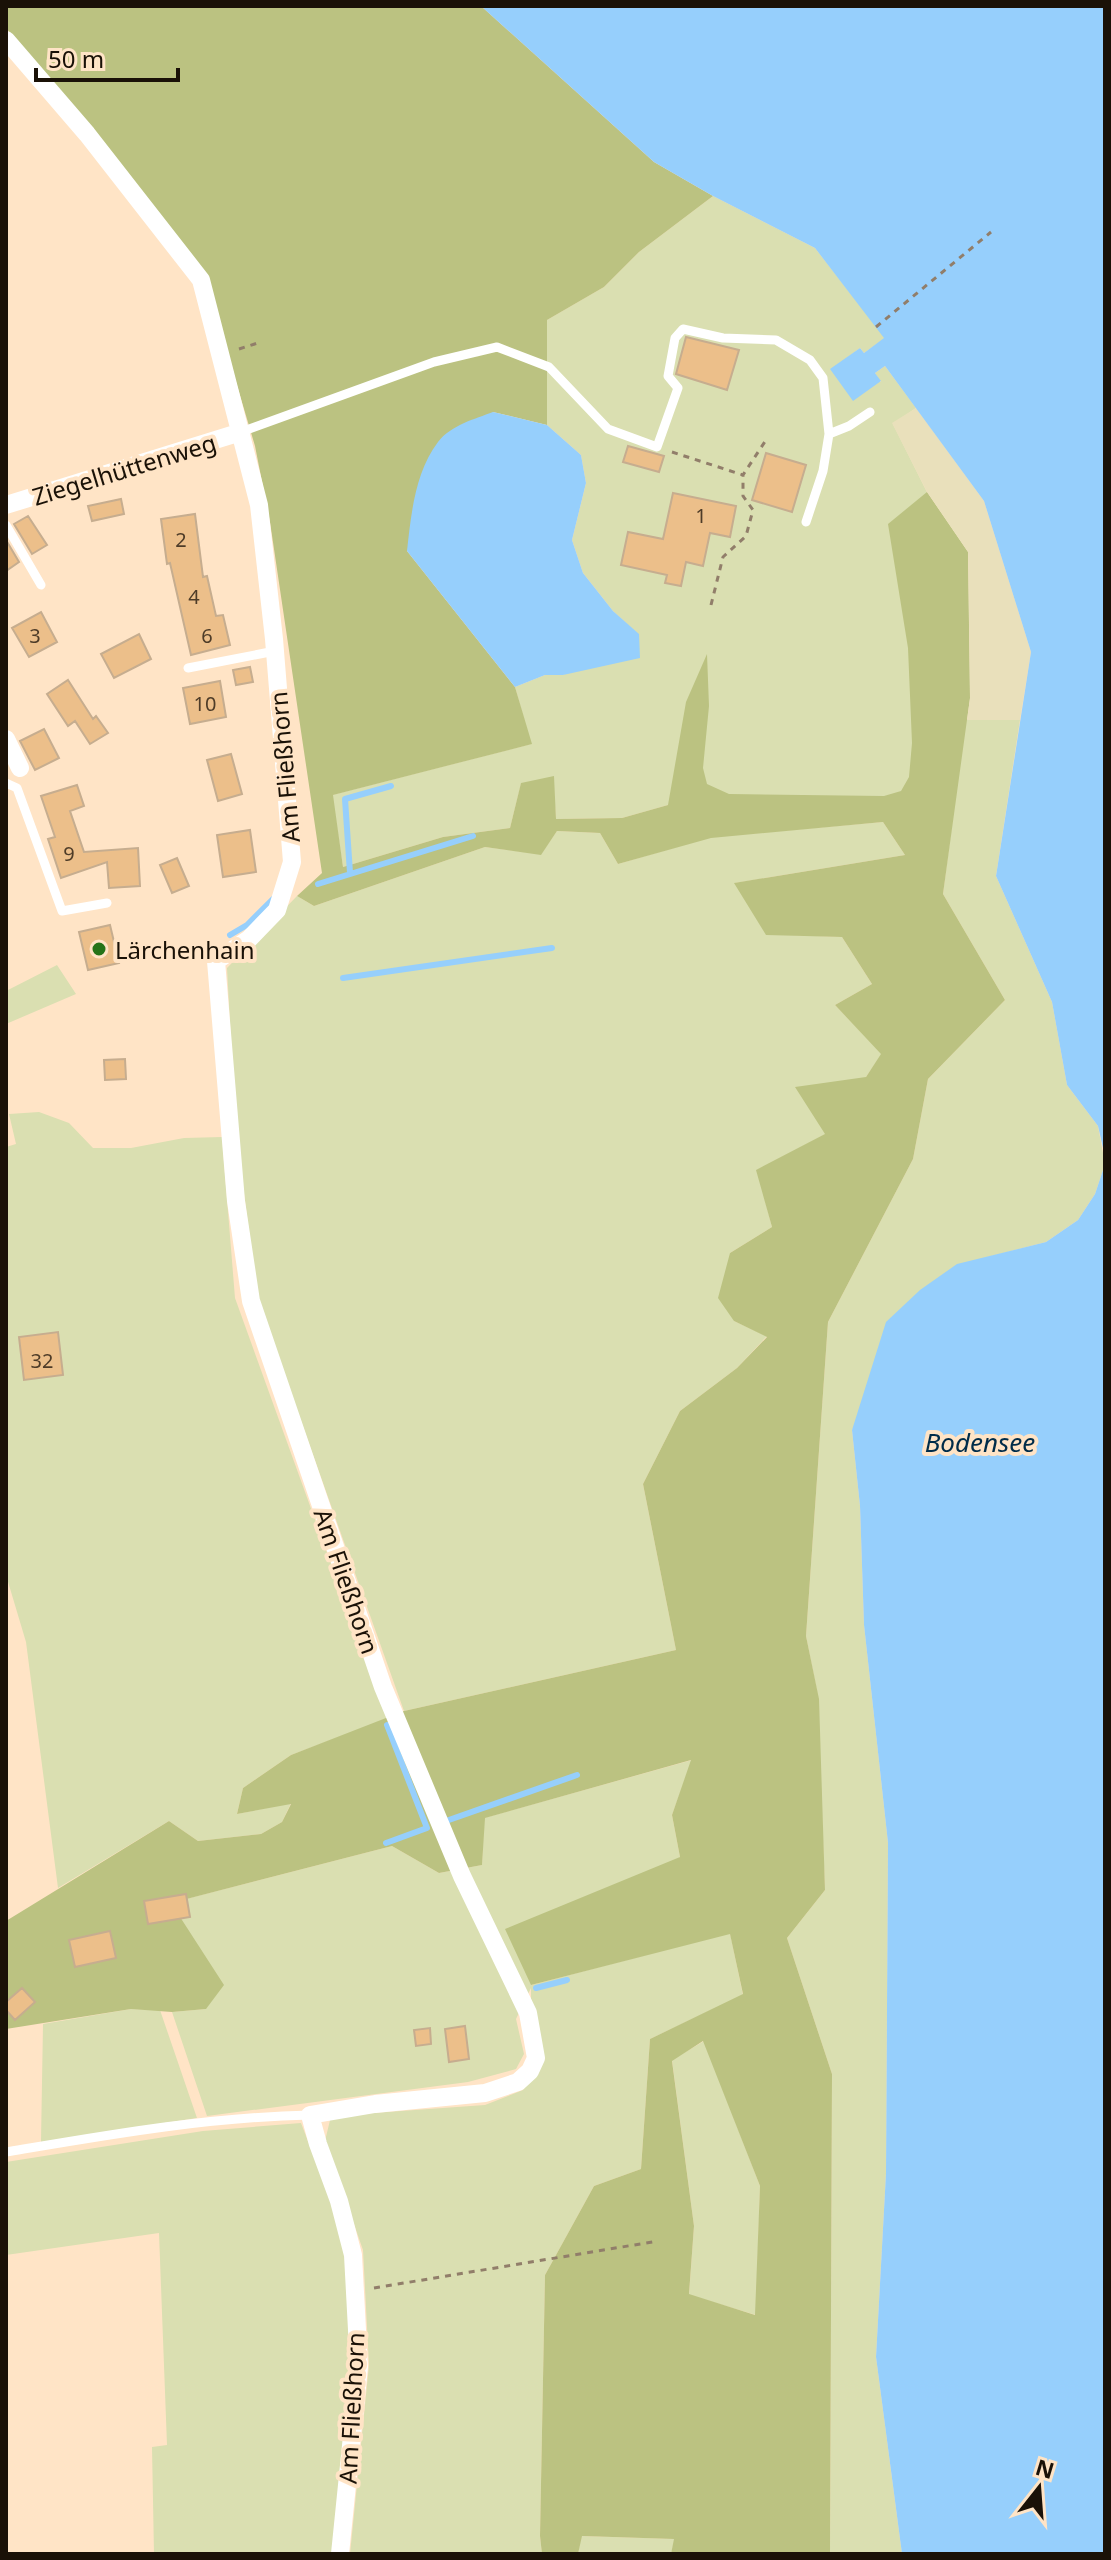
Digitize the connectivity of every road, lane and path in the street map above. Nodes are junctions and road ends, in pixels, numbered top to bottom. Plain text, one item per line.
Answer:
1 (6, 40) edge
2 (991, 232) dead end
3 (876, 327) dead end
4 (261, 342) dead end
5 (221, 355) junction
6 (870, 412) dead end
7 (241, 432) junction
8 (829, 434) junction
9 (766, 440) dead end
10 (657, 447) junction
11 (743, 475) junction
12 (6, 505) edge
13 (806, 522) dead end
14 (6, 525) edge
15 (41, 585) dead end
16 (711, 605) dead end
17 (275, 651) junction
18 (188, 668) dead end
19 (6, 739) edge
20 (20, 768) dead end
21 (6, 783) edge
22 (107, 903) dead end
23 (310, 2115) junction
24 (6, 2152) edge
25 (658, 2241) dead end
26 (355, 2291) junction
27 (340, 2554) edge

1 - 5 street, Am Fließhorn
2 - 3 path
4 - 5 path
5 - 7 street, Am Fließhorn
6 - 8 lane
7 - 10 lane
7 - 12 street, Ziegelhüttenweg
7 - 17 street, Am Fließhorn
8 - 10 lane
8 - 13 lane
9 - 11 path
10 - 11 path
11 - 16 path
14 - 15 lane
17 - 18 lane
17 - 23 street, Am Fließhorn
19 - 20 street
21 - 22 lane
23 - 24 lane
23 - 26 street, Am Fließhorn
25 - 26 path
26 - 27 street, Am Fließhorn

